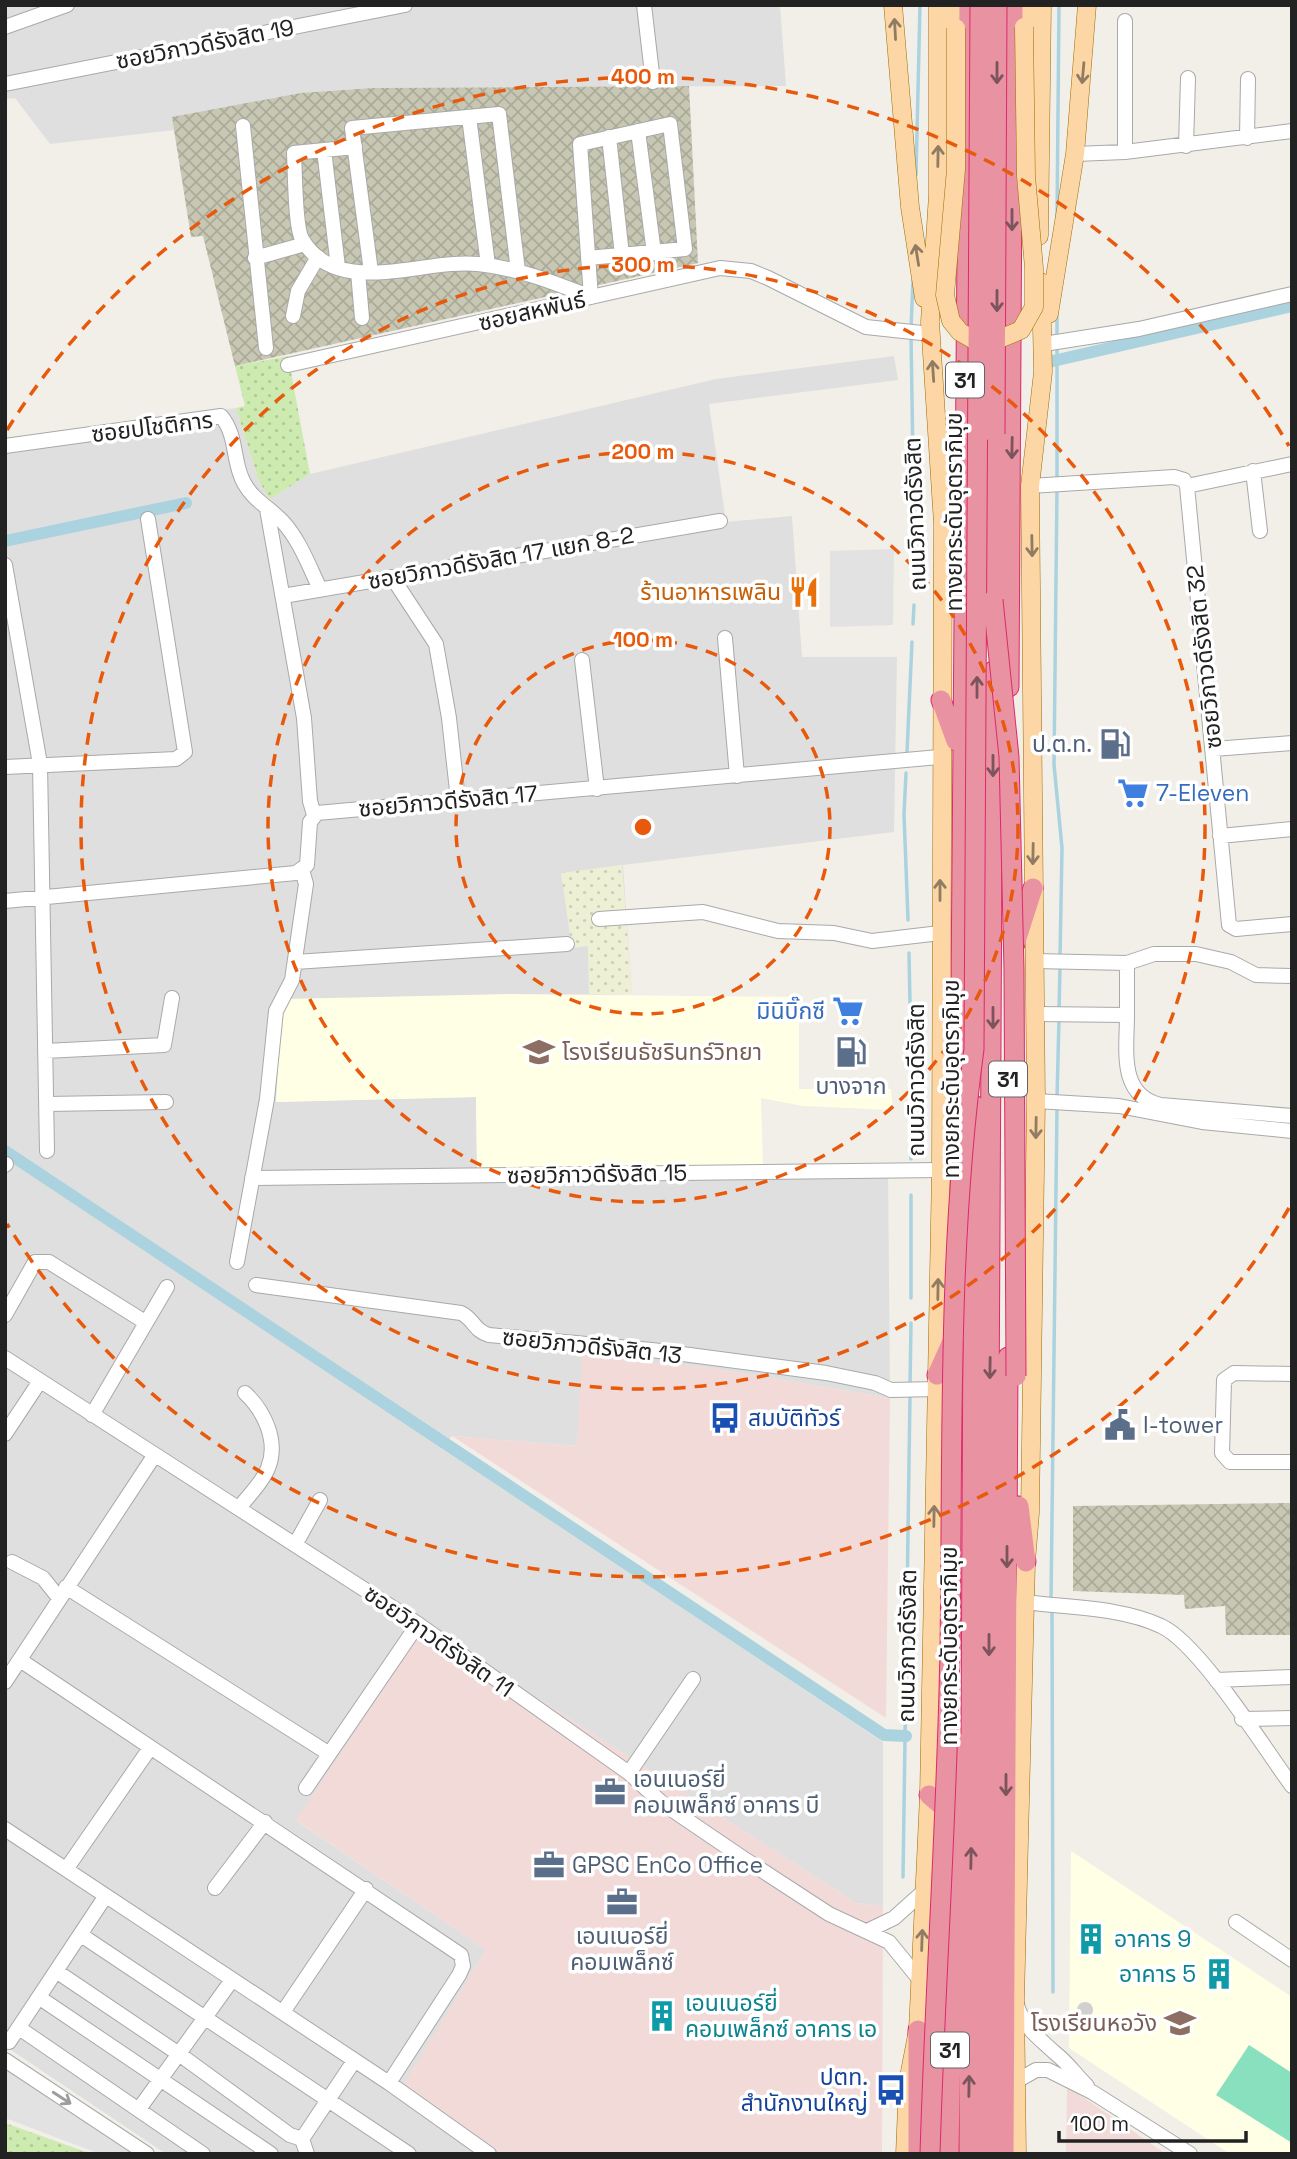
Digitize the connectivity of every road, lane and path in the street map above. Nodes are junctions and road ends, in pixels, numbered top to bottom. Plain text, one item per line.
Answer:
1 (67, 5) edge
2 (405, 5) edge
3 (645, 5) edge
4 (893, 5) edge
5 (938, 5) edge
6 (956, 5) edge
7 (969, 5) edge
8 (980, 5) edge
9 (997, 5) edge
10 (1013, 5) edge
11 (1024, 5) edge
12 (1042, 5) edge
13 (1087, 5) edge
14 (1125, 21) dead end
15 (5, 27) edge
16 (1188, 78) dead end
17 (1248, 79) dead end
18 (653, 82) dead end
19 (5, 84) edge
20 (469, 117) junction
21 (243, 126) dead end
22 (638, 131) junction
23 (1292, 131) edge
24 (609, 137) junction
25 (1247, 138) junction
26 (1186, 146) junction
27 (355, 147) junction
28 (324, 150) junction
29 (1125, 152) junction
30 (1075, 154) junction
31 (305, 243) junction
32 (654, 253) junction
33 (622, 255) junction
34 (318, 257) junction
35 (255, 258) junction
36 (588, 258) junction
37 (488, 265) junction
38 (338, 267) junction
39 (518, 271) junction
40 (364, 272) junction
41 (1292, 294) edge
42 (592, 297) junction
43 (293, 316) dead end
44 (362, 318) dead end
45 (921, 330) junction
46 (1044, 338) junction
47 (266, 348) dead end
48 (288, 365) dead end
49 (5, 446) edge
50 (1292, 464) edge
51 (1253, 471) junction
52 (1030, 486) junction
53 (1187, 486) junction
54 (267, 509) junction
55 (148, 519) dead end
56 (720, 521) dead end
57 (1261, 531) dead end
58 (5, 565) edge
59 (392, 577) junction
60 (320, 589) junction
61 (283, 596) junction
62 (993, 600) junction
63 (725, 638) dead end
64 (12, 644) edge
65 (582, 660) dead end
66 (941, 700) junction
67 (1292, 743) edge
68 (1213, 749) junction
69 (961, 755) junction
70 (939, 757) junction
71 (40, 764) junction
72 (5, 767) edge
73 (737, 776) junction
74 (597, 789) junction
75 (458, 800) junction
76 (314, 815) junction
77 (1292, 829) edge
78 (1220, 835) junction
79 (302, 870) junction
80 (1033, 888) junction
81 (43, 898) junction
82 (5, 901) edge
83 (599, 919) dead end
84 (1292, 924) edge
85 (940, 933) junction
86 (568, 944) dead end
87 (1035, 961) junction
88 (295, 962) junction
89 (1128, 963) junction
90 (1008, 964) junction
91 (1292, 976) edge
92 (172, 998) dead end
93 (1035, 1014) junction
94 (1126, 1015) junction
95 (974, 1049) junction
96 (45, 1051) junction
97 (1036, 1101) junction
98 (166, 1102) dead end
99 (47, 1104) junction
100 (1292, 1116) edge
101 (1292, 1131) edge
102 (47, 1151) dead end
103 (941, 1170) junction
104 (253, 1178) junction
105 (237, 1262) dead end
106 (256, 1285) dead end
107 (167, 1287) dead end
108 (5, 1315) edge
109 (145, 1322) junction
110 (960, 1325) junction
111 (5, 1358) edge
112 (1292, 1374) edge
113 (40, 1381) junction
114 (931, 1385) junction
115 (245, 1393) dead end
116 (93, 1415) junction
117 (5, 1434) edge
118 (155, 1456) junction
119 (1292, 1462) edge
120 (320, 1500) dead end
121 (239, 1508) junction
122 (296, 1543) junction
123 (12, 1562) dead end
124 (1026, 1562) junction
125 (62, 1593) junction
126 (1025, 1602) junction
127 (418, 1624) junction
128 (20, 1660) junction
129 (1292, 1678) edge
130 (693, 1679) dead end
131 (1216, 1680) junction
132 (5, 1682) edge
133 (1292, 1718) edge
134 (1242, 1719) junction
135 (150, 1748) junction
136 (328, 1753) junction
137 (629, 1773) junction
138 (1292, 1786) edge
139 (306, 1788) dead end
140 (929, 1795) junction
141 (956, 1817) junction
142 (265, 1822) junction
143 (5, 1829) edge
144 (67, 1868) junction
145 (215, 1888) dead end
146 (366, 1889) junction
147 (923, 1892) junction
148 (106, 1896) junction
149 (1236, 1922) dead end
150 (867, 1931) junction
151 (81, 1936) junction
152 (1292, 1960) edge
153 (56, 1971) junction
154 (232, 1980) junction
155 (920, 1980) junction
156 (40, 1998) junction
157 (1016, 2000) junction
158 (283, 2012) junction
159 (204, 2016) junction
160 (19, 2028) junction
161 (918, 2030) junction
162 (9, 2042) dead end
163 (179, 2054) junction
164 (5, 2060) edge
165 (354, 2061) junction
166 (160, 2079) junction
167 (1015, 2082) junction
168 (389, 2083) junction
169 (1092, 2092) junction
170 (329, 2098) junction
171 (139, 2109) junction
172 (305, 2146) edge
173 (481, 2152) edge
174 (147, 2154) edge
175 (203, 2154) edge
176 (273, 2154) edge
177 (409, 2154) edge
178 (905, 2154) edge
179 (918, 2154) edge
180 (930, 2154) edge
181 (949, 2154) edge
182 (969, 2154) edge
183 (985, 2154) edge
184 (1004, 2154) edge
185 (1017, 2154) edge
186 (1190, 2154) edge

1 - 15 street
2 - 19 street, ซอยวิภาวดีรังสิต 19
3 - 18 street
45 -> 4 main road
45 -> 5 main road, ถนนวิภาวดีรังสิต / 31
6 - 11 main road, bridge
7 - 69 highway, ถนนวิภาวดีรังสิต / 31
95 -> 8 highway, ทางยกระดับอุตราภิมุข / 31, bridge
9 -> 62 highway, ทางยกระดับอุตราภิมุข / 31, bridge
10 -> 90 highway, 31
12 - 46 main road, 31
13 -> 30 main road
14 - 29 street
16 - 26 street
17 - 25 street
20 - 27 street
20 - 37 street
20 - 39 street
21 - 35 street
22 - 24 street
22 - 32 street
22 - 32 street
23 - 25 street
24 - 33 street
24 - 36 street
25 - 26 street
26 - 29 street
27 - 28 street
27 - 40 street
28 - 31 street
28 - 38 street
29 - 30 street
30 - 46 main road
31 - 34 street
31 - 35 street
32 - 33 street
33 - 36 street
34 - 38 street
34 - 43 street
35 - 47 street
36 - 42 street
37 - 39 street
37 - 40 street
38 - 40 street
39 - 42 street
40 - 44 street
41 - 46 street
42 - 45 street, ซอยสหพันธ์
42 - 48 street, ซอยสหพันธ์
66 -> 45 main road, ถนนวิภาวดีรังสิต / 31
46 - 52 main road, 31
49 - 54 street, ซอยปโชติการ
50 - 51 street
51 - 53 street
51 - 57 street
52 - 53 street
52 -> 80 main road, 31
53 - 68 street, ซอยวิภาวดีรังสิต 32
54 - 60 street, ซอยปโชติการ
54 - 61 street
55 - 71 street
56 - 59 street, ซอยวิภาวดีรังสิต 17 แยก 8-2
58 - 64 street
59 - 60 street, ซอยวิภาวดีรังสิต 17 แยก 8-2
59 - 75 street
60 - 61 street, ซอยวิภาวดีรังสิต 17 แยก 8-2
61 - 76 street
62 - 124 highway, bridge
62 -> 183 highway, ทางยกระดับอุตราภิมุข / 31, bridge
63 - 73 street
64 - 71 street
65 - 74 street
66 - 69 highway
66 - 70 main road, ถนนวิภาวดีรังสิต / 31
67 - 68 street
68 - 78 street, ซอยวิภาวดีรังสิต 32
69 - 110 highway, ถนนวิภาวดีรังสิต / 31
70 - 73 street, ซอยวิภาวดีรังสิต 17
85 -> 70 main road, ถนนวิภาวดีรังสิต / 31
71 - 72 street
71 - 81 street
73 - 74 street, ซอยวิภาวดีรังสิต 17
74 - 75 street, ซอยวิภาวดีรังสิต 17
75 - 76 street, ซอยวิภาวดีรังสิต 17
76 - 79 street
77 - 78 street
78 - 84 street, ซอยวิภาวดีรังสิต 32
79 - 81 street
79 - 88 street
80 - 87 main road, 31
80 - 90 highway
81 - 82 street
81 - 96 street
83 - 85 street
85 - 103 main road, ถนนวิภาวดีรังสิต / 31
86 - 88 street
87 - 89 street
87 - 93 main road, 31
88 - 104 street
89 - 91 street
89 - 94 street
90 -> 184 highway, 31
92 - 96 street
93 - 94 street
93 - 97 main road, 31
94 - 100 street
95 - 180 highway, bridge
182 -> 95 highway, ทางยกระดับอุตราภิมุข / 31, bridge
96 - 99 street
97 - 101 street
97 -> 124 main road, 31
98 - 99 street
99 - 102 street
103 - 104 street, ซอยวิภาวดีรังสิต 15
114 -> 103 main road, ถนนวิภาวดีรังสิต / 31
104 - 105 street
106 - 114 street, ซอยวิภาวดีรังสิต 13
107 - 109 street
108 - 109 street
109 - 116 street
110 - 114 highway
110 - 141 highway, ถนนวิภาวดีรังสิต / 31
111 - 113 street, ซอยวิภาวดีรังสิต 11
112 - 119 street
113 - 116 street, ซอยวิภาวดีรังสิต 11
113 - 117 street
140 -> 114 main road, ถนนวิภาวดีรังสิต / 31
115 - 121 street
116 - 118 street, ซอยวิภาวดีรังสิต 11
118 - 121 street, ซอยวิภาวดีรังสิต 11
118 - 125 street
120 - 122 street
121 - 122 street, ซอยวิภาวดีรังสิต 11
122 - 127 street, ซอยวิภาวดีรังสิต 11
123 - 125 street
124 - 126 main road, 31
125 - 128 street
125 - 136 street
126 - 131 street
126 - 157 main road, 31
127 - 136 street
127 - 137 street, ซอยวิภาวดีรังสิต 11
128 - 132 street
128 - 135 street
129 - 131 street
130 - 137 street
131 - 134 street
133 - 134 street
134 - 138 street
135 - 142 street
135 - 144 street
136 - 139 street
137 - 150 street, ซอยวิภาวดีรังสิต 11
140 - 141 highway
140 - 147 main road, ถนนวิภาวดีรังสิต / 31
141 - 181 highway, ถนนวิภาวดีรังสิต / 31
142 - 145 street
142 - 146 street
143 - 144 street
144 - 148 street
146 - 158 street
146 - 168 street
147 - 150 street
155 -> 147 main road, ถนนวิภาวดีรังสิต / 31
148 - 151 street
148 - 154 street
149 - 152 street
150 - 155 street, ซอยวิภาวดีรังสิต 11
151 - 153 street
151 - 159 street
153 - 156 street
153 - 163 street
154 - 158 street
154 - 159 street
155 - 161 main road, ถนนวิภาวดีรังสิต / 31
156 - 160 street
156 - 166 street
157 - 167 main road, 31
157 - 169 street
158 - 165 street
159 - 163 street
159 - 170 street
160 - 162 street
160 - 171 street
161 - 178 main road, ถนนวิภาวดีรังสิต / 31
161 - 179 highway
163 - 166 street
163 - 172 street
164 -> 174 street
165 - 168 street
165 - 170 street
166 - 171 street
166 - 176 street
167 - 169 street
167 - 185 main road, 31
168 - 173 street
169 - 186 street
170 - 172 street
170 - 177 street
171 - 175 street
172 - 176 street

